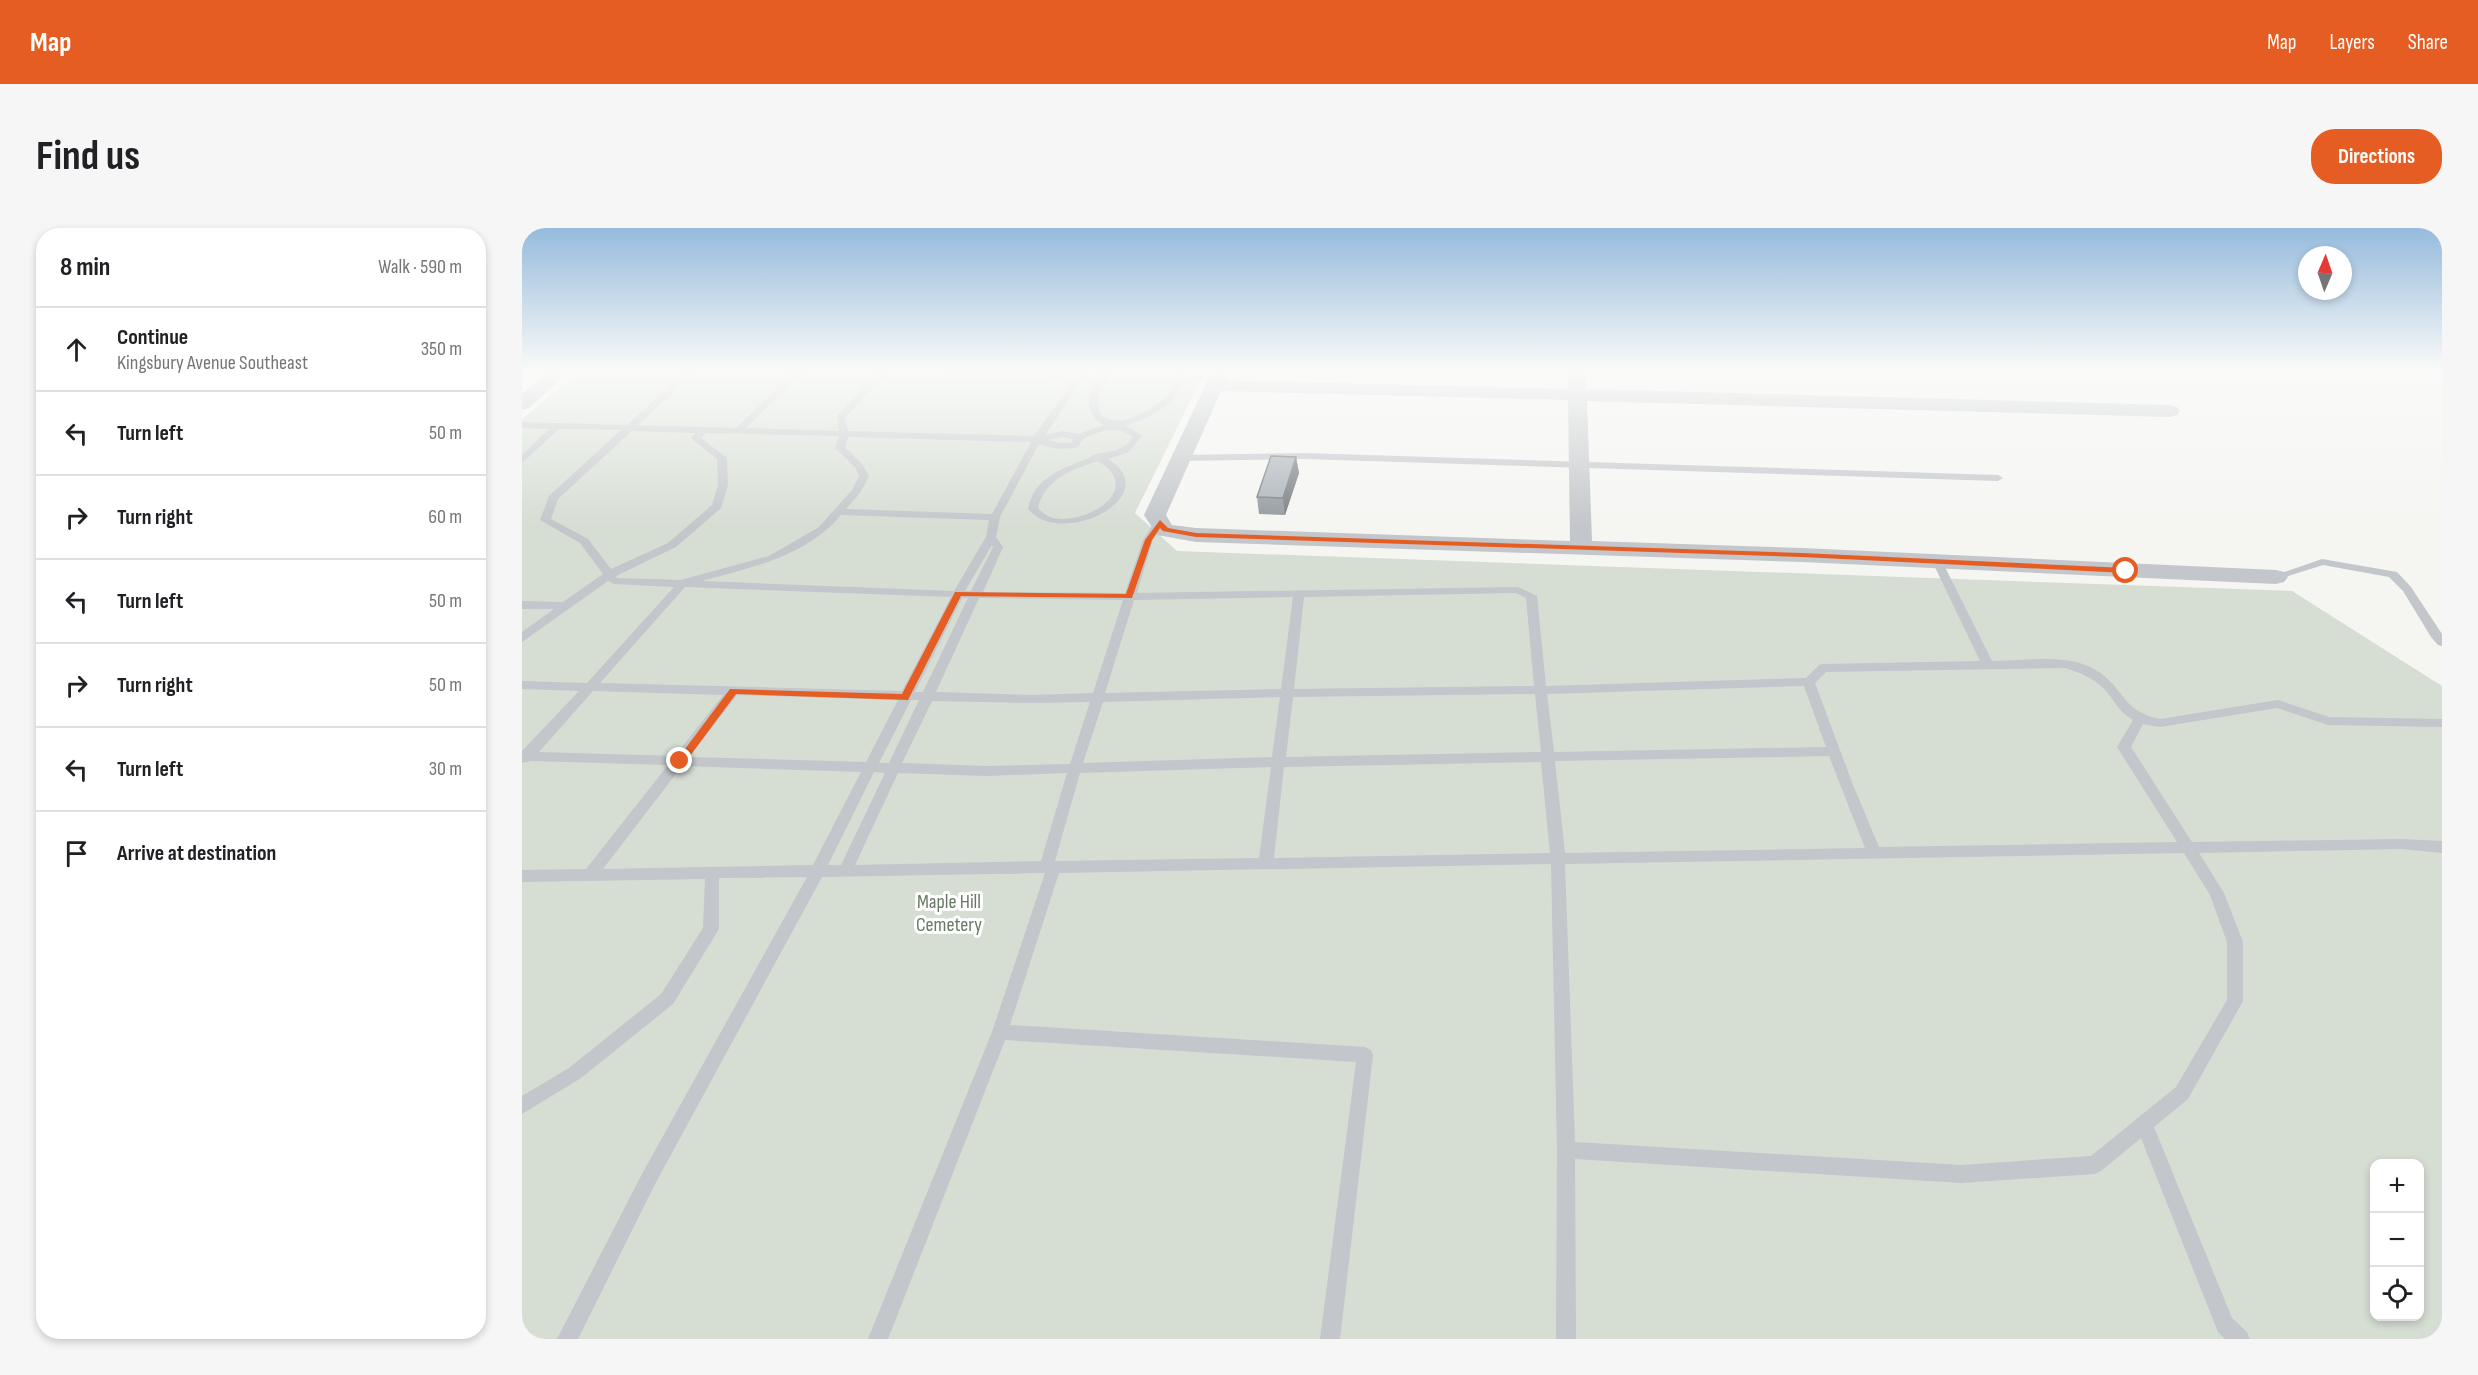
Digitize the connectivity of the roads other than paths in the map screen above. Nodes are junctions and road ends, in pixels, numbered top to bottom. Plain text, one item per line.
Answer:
1 (634, 423) edge
2 (746, 423) edge
3 (841, 423) edge
4 (1049, 423) edge
5 (1107, 423) edge
6 (1122, 423) edge
7 (1197, 423) edge
8 (1578, 423) edge
9 (522, 425) edge
10 (1116, 425) junction
11 (557, 426) junction
12 (628, 428) junction
13 (703, 430) junction
14 (738, 431) junction
15 (844, 434) junction
16 (1037, 439) junction
17 (1077, 441) junction
18 (1099, 458) junction
19 (1180, 458) junction
20 (522, 460) edge
21 (1579, 465) junction
22 (1998, 478) dead end
23 (838, 512) junction
24 (995, 517) junction
25 (1160, 522) junction
26 (991, 537) junction
27 (1581, 548) junction
28 (1936, 561) junction
29 (610, 574) junction
30 (2276, 577) joint
31 (682, 583) junction
32 (958, 594) junction
33 (978, 595) junction
34 (1299, 595) junction
35 (1130, 597) junction
36 (522, 605) edge
37 (566, 606) junction
38 (522, 638) edge
39 (2442, 642) edge
40 (1988, 665) junction
41 (1809, 682) junction
42 (522, 685) edge
43 (589, 687) junction
44 (1542, 690) junction
45 (733, 691) junction
46 (1288, 693) junction
47 (905, 697) junction
48 (1098, 697) junction
49 (928, 698) junction
50 (2140, 719) junction
51 (2442, 723) edge
52 (1834, 751) junction
53 (524, 758) edge
54 (1549, 758) junction
55 (680, 761) junction
56 (1279, 762) junction
57 (1075, 767) junction
58 (868, 768) junction
59 (893, 769) junction
60 (2189, 847) junction
61 (2442, 848) edge
62 (1874, 852) junction
63 (1558, 858) junction
64 (1266, 862) junction
65 (1051, 866) junction
66 (846, 869) junction
67 (712, 872) junction
68 (817, 872) junction
69 (591, 874) junction
70 (522, 876) edge
71 (1000, 1032) junction
72 (522, 1106) edge
73 (2144, 1124) junction
74 (1566, 1150) junction
75 (567, 1339) edge
76 (878, 1339) edge
77 (1330, 1339) edge
78 (1566, 1339) edge
79 (2240, 1339) edge

1 - 12 lane
2 - 14 lane
3 - 15 lane
4 - 16 lane
5 - 10 lane
6 - 10 lane
7 - 19 street
8 - 21 street
9 - 11 lane
10 - 17 lane
10 - 18 lane
11 - 12 lane
11 - 20 lane
12 - 13 lane
12 - 29 lane
13 - 14 lane
13 - 29 lane
14 - 15 lane
15 - 16 lane
15 - 23 lane
16 - 17 lane
16 - 24 lane
17 - 18 lane
18 - 18 lane
19 - 21 lane
19 - 25 street
21 - 22 lane
21 - 27 street
23 - 24 lane
23 - 31 lane
24 - 26 lane
25 - 27 street
25 - 35 lane
26 - 32 lane
26 - 33 lane
27 - 28 street
28 - 30 street
28 - 40 lane
29 - 31 lane
29 - 37 lane
30 - 39 lane
31 - 32 lane
31 - 43 lane
32 - 33 lane
32 - 47 lane
33 - 35 lane
33 - 49 lane
34 - 35 lane
34 - 44 lane
34 - 46 lane
35 - 48 lane
36 - 37 lane
37 - 38 lane
40 - 41 lane
40 - 50 lane
41 - 44 lane
41 - 52 lane
42 - 43 lane
43 - 45 lane
43 - 53 lane
44 - 46 lane
44 - 54 lane
45 - 47 lane
45 - 55 lane
46 - 48 lane
46 - 56 lane
47 - 49 lane
47 - 58 lane
48 - 49 lane
48 - 57 lane
49 - 59 lane
50 - 51 lane
50 - 60 lane
52 - 54 lane
52 - 62 lane
53 - 55 lane
54 - 56 lane
54 - 63 lane
55 - 58 lane
55 - 69 lane
56 - 57 lane
56 - 64 lane
57 - 59 lane
57 - 65 lane
58 - 59 lane
58 - 68 lane
59 - 66 lane
60 - 61 lane
60 - 62 lane
60 - 73 lane
62 - 63 lane
63 - 64 lane
63 - 74 lane
64 - 65 lane
65 - 66 lane
65 - 71 lane
66 - 68 lane
67 - 68 lane
67 - 69 lane
67 - 72 lane
68 - 75 lane
69 - 70 lane
71 - 76 lane
71 - 77 lane
73 - 74 lane
73 - 79 lane
74 - 78 lane

